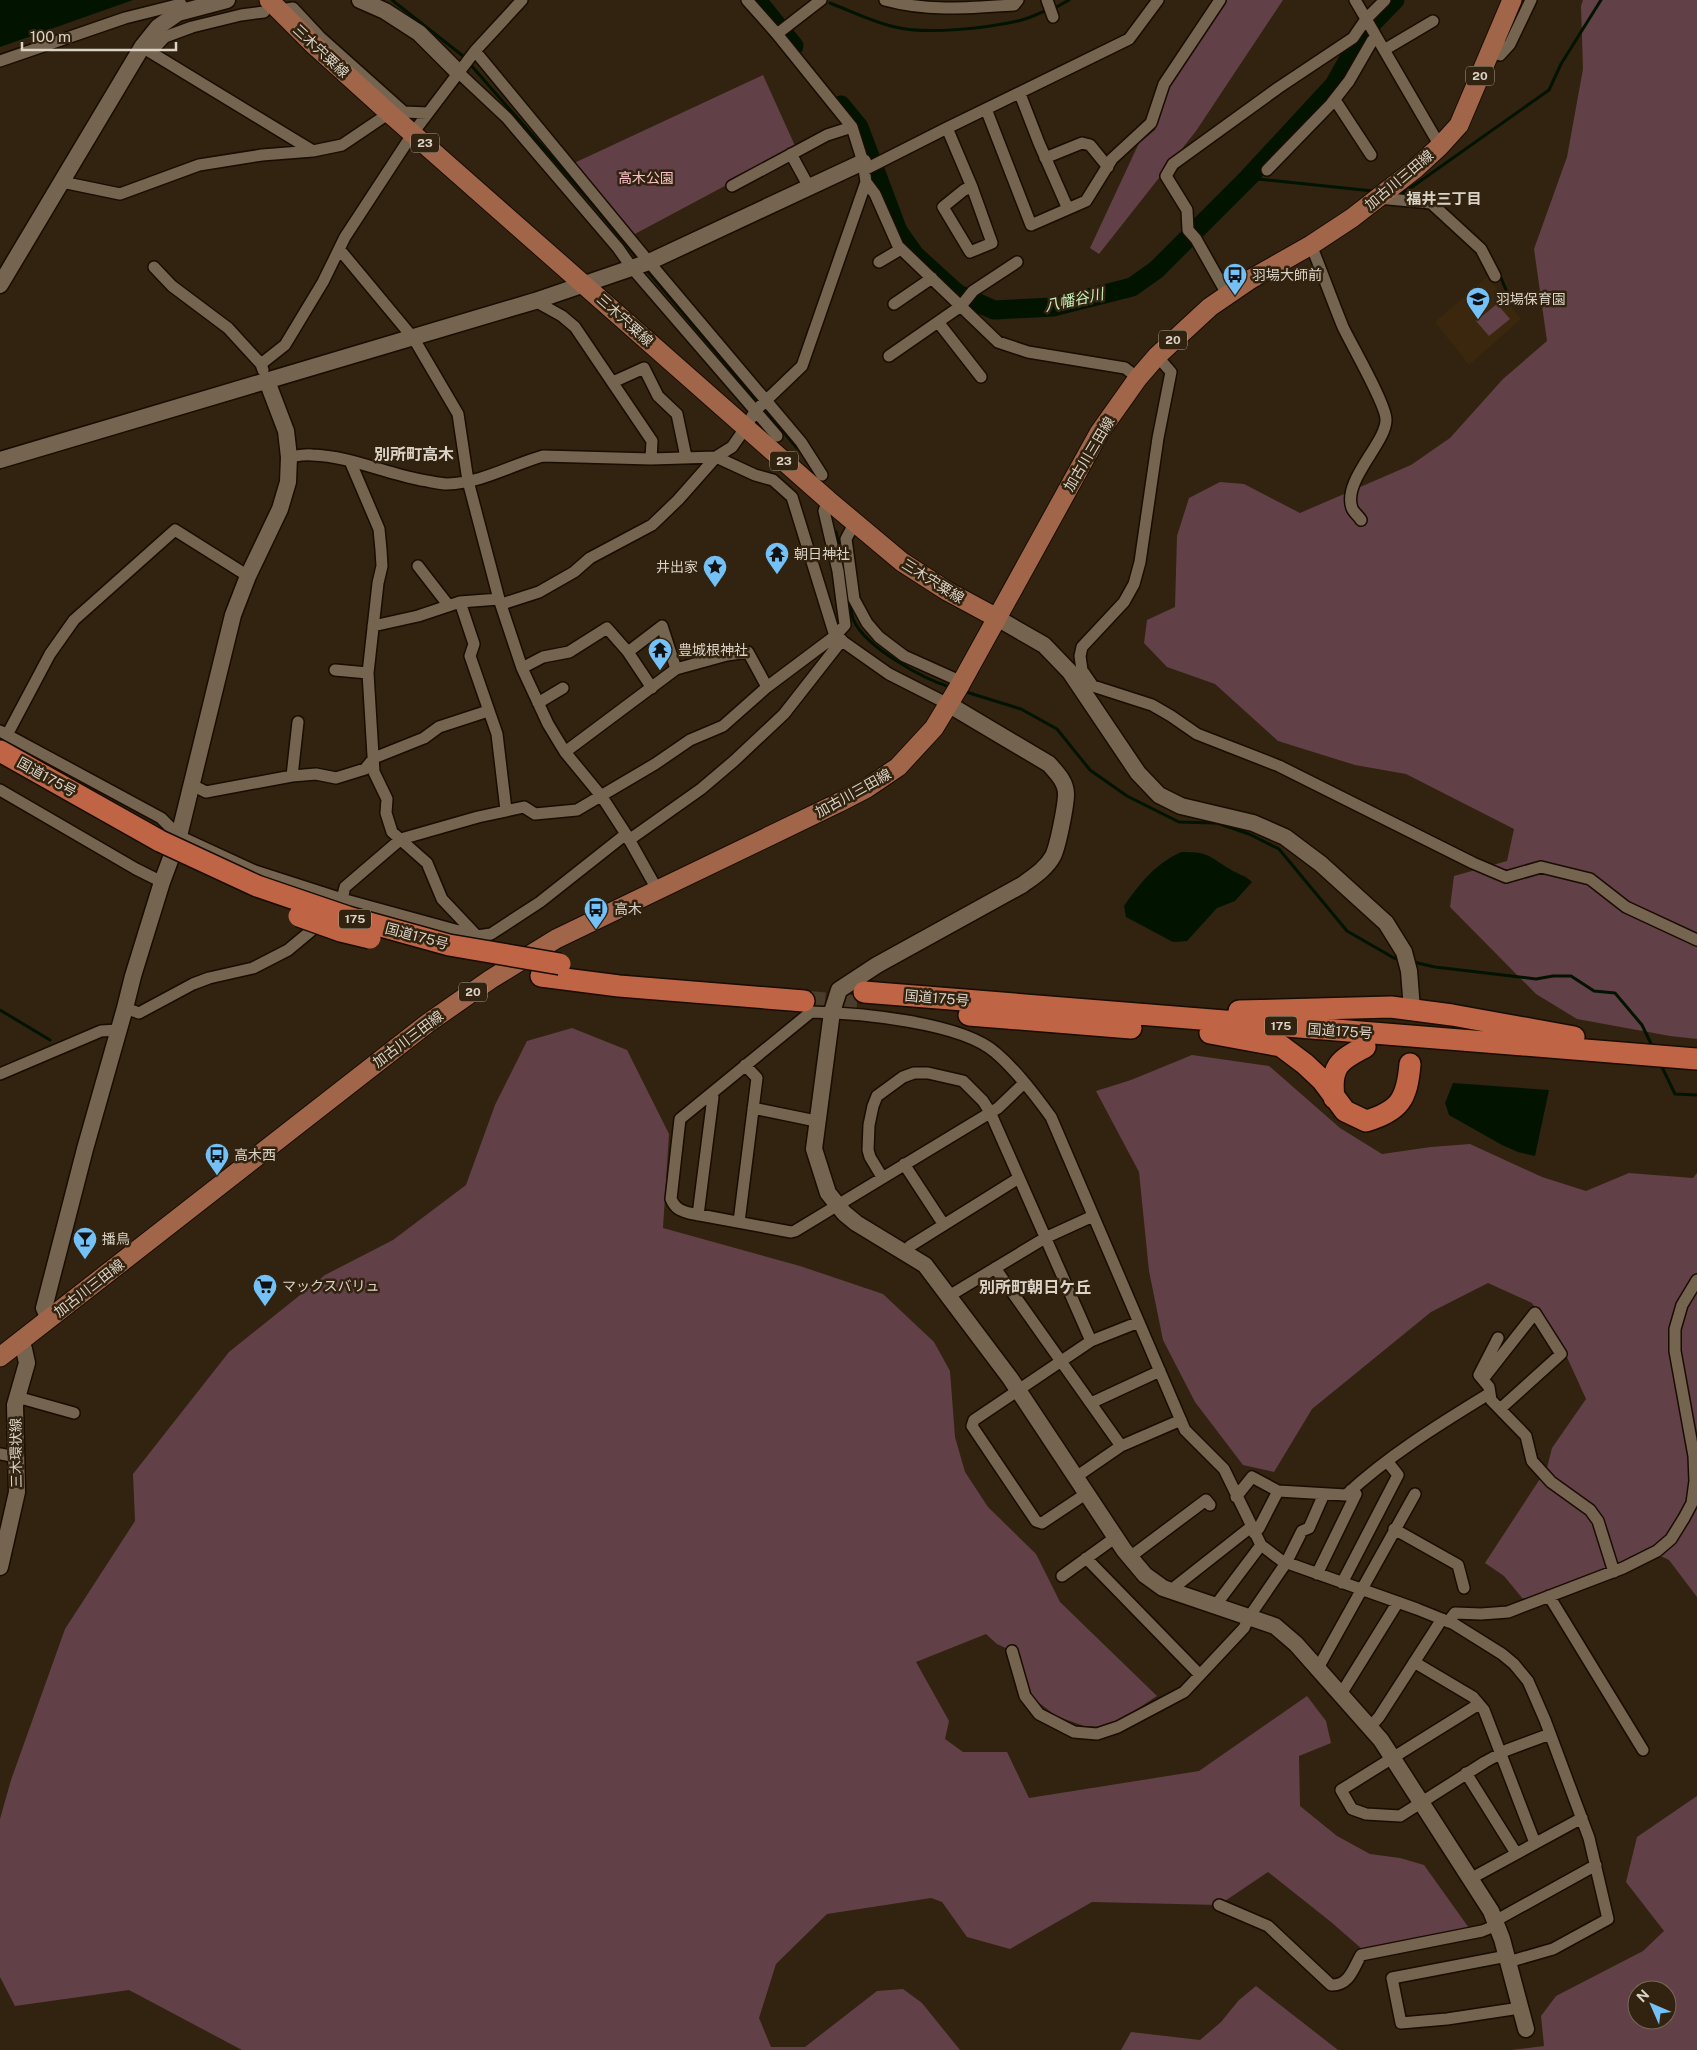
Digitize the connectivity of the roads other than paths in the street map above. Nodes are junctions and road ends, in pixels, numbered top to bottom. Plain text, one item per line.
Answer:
1 (228, 0) edge
2 (360, 0) edge
3 (522, 0) edge
4 (747, 0) edge
5 (822, 0) edge
6 (885, 0) edge
7 (1018, 0) edge
8 (1047, 0) edge
9 (1158, 0) edge
10 (1220, 0) edge
11 (1355, 0) edge
12 (1385, 0) edge
13 (1512, 0) edge
14 (1530, 0) edge
15 (922, 4) edge
16 (266, 6) edge
17 (287, 9) dead end
18 (182, 12) junction
19 (1053, 17) dead end
20 (1366, 20) junction
21 (1433, 21) dead end
22 (778, 34) junction
23 (1374, 34) junction
24 (147, 50) junction
25 (1384, 50) junction
26 (474, 52) junction
27 (1490, 52) junction
28 (0, 61) edge
29 (461, 69) junction
30 (1020, 94) junction
31 (1335, 100) junction
32 (986, 109) junction
33 (388, 112) junction
34 (428, 113) junction
35 (852, 127) junction
36 (947, 128) junction
37 (413, 133) junction
38 (1440, 146) junction
39 (313, 151) junction
40 (791, 154) junction
41 (1371, 156) dead end
42 (1045, 158) junction
43 (863, 166) junction
44 (1108, 167) junction
45 (1266, 170) dead end
46 (62, 182) junction
47 (866, 182) junction
48 (732, 186) dead end
49 (809, 187) junction
50 (972, 187) junction
51 (1378, 198) junction
52 (1068, 209) junction
53 (1311, 245) junction
54 (901, 249) junction
55 (340, 250) junction
56 (648, 262) junction
57 (879, 262) dead end
58 (1017, 262) dead end
59 (154, 267) dead end
60 (632, 268) junction
61 (1495, 276) dead end
62 (932, 278) junction
63 (585, 284) junction
64 (0, 285) edge
65 (1227, 294) junction
66 (535, 302) junction
67 (894, 304) dead end
68 (961, 306) junction
69 (938, 322) junction
70 (413, 336) junction
71 (889, 356) dead end
72 (1157, 356) junction
73 (261, 364) junction
74 (981, 377) dead end
75 (1138, 378) junction
76 (267, 381) junction
77 (612, 382) junction
78 (765, 400) junction
79 (751, 419) junction
80 (778, 436) dead end
81 (289, 457) junction
82 (686, 457) junction
83 (716, 457) junction
84 (651, 459) junction
85 (0, 460) edge
86 (350, 462) junction
87 (822, 475) dead end
88 (468, 481) junction
89 (828, 500) junction
90 (1361, 520) dead end
91 (855, 522) junction
92 (418, 566) dead end
93 (248, 576) junction
94 (500, 602) junction
95 (454, 604) junction
96 (997, 618) junction
97 (373, 626) junction
98 (838, 638) junction
99 (628, 652) junction
100 (522, 668) junction
101 (676, 669) junction
102 (335, 670) dead end
103 (368, 673) junction
104 (767, 687) junction
105 (563, 688) dead end
106 (652, 688) junction
107 (956, 691) junction
108 (1107, 691) junction
109 (538, 703) junction
110 (1093, 704) junction
111 (488, 711) junction
112 (298, 722) dead end
113 (2, 739) edge
114 (565, 752) junction
115 (374, 758) junction
116 (0, 766) edge
117 (292, 776) junction
118 (192, 785) junction
119 (0, 790) edge
120 (602, 797) junction
121 (506, 810) junction
122 (628, 837) junction
123 (401, 839) junction
124 (165, 844) junction
125 (162, 882) junction
126 (658, 891) junction
127 (342, 899) junction
128 (477, 936) junction
129 (1697, 940) edge
130 (494, 958) dead end
131 (125, 1008) junction
132 (832, 1012) junction
133 (1155, 1016) junction
134 (1412, 1018) junction
135 (118, 1030) junction
136 (1210, 1033) junction
137 (1364, 1047) junction
138 (1669, 1056) junction
139 (1697, 1059) edge
140 (1410, 1064) dead end
141 (745, 1065) junction
142 (1697, 1072) edge
143 (0, 1074) edge
144 (1024, 1083) junction
145 (710, 1094) junction
146 (1334, 1098) junction
147 (753, 1108) junction
148 (990, 1112) junction
149 (816, 1121) junction
150 (904, 1164) junction
151 (882, 1177) junction
152 (1019, 1178) junction
153 (837, 1205) junction
154 (698, 1215) junction
155 (1093, 1216) junction
156 (739, 1222) junction
157 (944, 1225) junction
158 (1045, 1238) junction
159 (905, 1252) junction
160 (995, 1268) junction
161 (1697, 1280) edge
162 (948, 1296) junction
163 (49, 1319) junction
164 (1139, 1322) junction
165 (1498, 1338) dead end
166 (1090, 1341) junction
167 (19, 1342) junction
168 (0, 1357) edge
169 (1062, 1361) junction
170 (1160, 1371) junction
171 (1483, 1379) junction
172 (1018, 1390) junction
173 (1490, 1396) junction
174 (17, 1398) junction
175 (1090, 1403) junction
176 (1500, 1409) junction
177 (74, 1412) dead end
178 (1181, 1420) junction
179 (1121, 1446) junction
180 (0, 1454) edge
181 (17, 1457) junction
182 (1387, 1461) junction
183 (1076, 1477) junction
184 (1351, 1490) junction
185 (1278, 1491) junction
186 (1087, 1493) junction
187 (1324, 1494) junction
188 (1415, 1494) dead end
189 (1236, 1496) junction
190 (1210, 1505) dead end
191 (1394, 1529) junction
192 (1253, 1530) junction
193 (1116, 1537) junction
194 (1261, 1545) junction
195 (1130, 1557) junction
196 (1086, 1558) junction
197 (1286, 1563) junction
198 (0, 1567) edge
199 (1614, 1572) junction
200 (1317, 1574) junction
201 (1062, 1576) dead end
202 (1342, 1583) junction
203 (1464, 1588) dead end
204 (1360, 1589) junction
205 (1174, 1592) junction
206 (1549, 1596) junction
207 (1398, 1602) junction
208 (1216, 1606) junction
209 (1249, 1617) junction
210 (1444, 1620) junction
211 (1012, 1651) dead end
212 (1414, 1662) junction
213 (1318, 1668) junction
214 (1200, 1675) junction
215 (1341, 1694) junction
216 (1479, 1704) junction
217 (1370, 1727) junction
218 (1550, 1734) junction
219 (1643, 1750) dead end
220 (1501, 1753) junction
221 (1392, 1757) junction
222 (1466, 1773) junction
223 (1420, 1802) junction
224 (1582, 1818) junction
225 (1535, 1843) junction
226 (1516, 1853) junction
227 (1596, 1865) junction
228 (1470, 1879) junction
229 (1220, 1905) dead end
230 (1496, 1923) junction
231 (1508, 1959) junction
232 (1520, 2008) junction
233 (1526, 2029) dead end

1 - 18 street
2 - 29 street
3 - 26 street
4 - 22 street
5 - 22 street
6 - 15 street
7 - 15 street
8 - 19 street
9 - 30 street
10 - 44 street
11 - 20 street
12 - 20 street
13 - 27 main road, 加古川三田線 / 20
14 - 27 street
16 - 24 street
16 - 33 main road, 三木宍粟線 / 23
17 - 34 street
18 - 24 street
18 - 28 street
20 - 23 street
20 - 65 street
21 - 25 street
22 - 35 street
23 - 25 street
23 - 31 street
24 - 39 street
24 - 46 street
25 - 38 street
26 - 29 street
26 - 56 street
27 - 38 main road, 加古川三田線 / 20
29 - 34 street
29 - 60 street
30 - 32 street
30 - 42 street
31 - 41 street
31 - 45 street
32 - 36 street
32 - 52 street
33 - 37 main road, 三木宍粟線 / 23
33 - 39 street
34 - 37 street
35 - 40 street
35 - 43 street
36 - 43 street
36 - 50 street
37 - 55 street
37 - 63 main road, 三木宍粟線 / 23
38 - 51 main road, 加古川三田線 / 20
39 - 46 street
40 - 48 street
40 - 49 street
42 - 44 street
42 - 52 street
43 - 47 street
43 - 49 street
44 - 52 street
46 - 64 street
47 - 54 street
47 - 78 street
49 - 56 street
50 - 50 street
51 - 53 main road, 加古川三田線 / 20
51 - 61 street
53 - 65 main road, 加古川三田線 / 20
53 - 90 street
54 - 57 street
54 - 62 street
55 - 70 street
55 - 73 street
56 - 60 street
56 - 78 street
58 - 68 street
59 - 73 street
60 - 63 street
60 - 79 street
62 - 67 street
62 - 68 street
63 - 66 street
63 - 79 main road, 三木宍粟線 / 23
65 - 72 main road, 加古川三田線 / 20
66 - 70 street
66 - 77 street
68 - 69 street
68 - 75 street
69 - 71 street
69 - 74 street
70 - 76 street
70 - 88 street
72 - 75 main road, 加古川三田線 / 20
72 - 108 street
73 - 76 street
75 - 96 main road, 加古川三田線 / 20
76 - 81 street
76 - 85 street
77 - 82 street
77 - 84 street
78 - 79 street
78 - 87 street
79 - 80 street
79 - 83 street
79 - 89 main road, 三木宍粟線 / 23
81 - 86 street
81 - 93 street
82 - 83 street
82 - 84 street
83 - 94 street
83 - 98 street
84 - 88 street
86 - 88 street
86 - 97 street
88 - 94 street
89 - 91 main road, 三木宍粟線 / 23
89 - 98 street
91 - 96 main road, 三木宍粟線 / 23
91 - 107 street
92 - 95 street
93 - 113 street
93 - 118 street
94 - 95 street
94 - 100 street
95 - 97 street
95 - 111 street
96 - 107 main road, 加古川三田線 / 20
96 - 110 street
97 - 103 street
98 - 104 street
98 - 107 street
98 - 122 street
99 - 100 street
99 - 101 street
99 - 106 street
100 - 109 street
101 - 104 street
101 - 106 street
102 - 103 street
103 - 115 street
104 - 120 street
105 - 109 street
106 - 114 street
107 - 126 main road, 加古川三田線 / 20
107 - 132 street
108 - 110 street
108 - 129 street
109 - 114 street
110 - 134 street
111 - 115 street
111 - 121 street
112 - 117 street
113 - 124 highway, 国道175号 / 175
114 - 120 street
115 - 117 street
115 - 123 street
116 - 124 highway, 国道175号 / 175
117 - 118 street
118 - 124 street
119 - 125 street
120 - 121 street
120 - 122 street
121 - 123 street
122 - 126 street
122 - 128 street
123 - 127 street
123 - 128 street
124 - 124 highway, 国道175号 / 175, bridge
124 - 125 street
124 - 127 street
125 - 131 street
126 - 163 main road, 加古川三田線 / 20
127 - 128 street
127 - 131 street
128 - 130 street
131 - 135 street
132 - 141 street
132 - 144 street
132 - 149 street
133 - 134 highway
133 - 136 highway, 国道175号 / 175
133 - 138 highway, 国道175号 / 175
134 - 138 highway
135 - 143 street
135 - 163 street
136 - 137 highway, 国道175号 / 175
136 - 146 highway
137 - 142 highway, 国道175号 / 175
137 - 146 highway
138 - 139 highway, 国道175号 / 175
140 - 146 highway
141 - 145 street
141 - 147 street
144 - 148 street
144 - 155 street
145 - 154 street
145 - 154 street
147 - 149 street
147 - 156 street
148 - 150 street
148 - 151 street
148 - 152 street
149 - 153 street
150 - 151 street
150 - 157 street
151 - 153 street
152 - 157 street
152 - 158 street
153 - 156 street
153 - 159 street
154 - 156 street
155 - 158 street
155 - 164 street
157 - 159 street
158 - 160 street
158 - 166 street
159 - 162 street
160 - 162 street
160 - 169 street
161 - 199 street
162 - 172 street
163 - 167 main road, 加古川三田線 / 20
164 - 166 street
164 - 170 street
165 - 171 street
166 - 169 street
167 - 168 main road, 加古川三田線 / 20
167 - 174 street, 三木環状線
169 - 172 street
169 - 175 street
170 - 175 street
170 - 178 street
171 - 173 street
171 - 176 street
172 - 183 street
172 - 186 street
173 - 176 street
173 - 182 street
174 - 177 street
174 - 181 street, 三木環状線
175 - 179 street
176 - 199 street
178 - 179 street
178 - 189 street
179 - 183 street
180 - 181 street
181 - 198 street, 三木環状線
182 - 184 street
182 - 202 street
183 - 186 street
184 - 187 street
184 - 200 street
185 - 187 street
185 - 189 street
185 - 192 street
186 - 193 street
187 - 197 street
188 - 191 street
189 - 192 street
190 - 195 street
191 - 203 street
191 - 204 street
192 - 194 street
192 - 205 street
193 - 195 street
193 - 196 street
194 - 197 street
194 - 208 street
195 - 205 street
196 - 201 street
196 - 214 street
197 - 200 street
197 - 209 street
199 - 206 street
200 - 202 street
202 - 204 street
204 - 207 street
204 - 213 street
205 - 208 street
206 - 210 street
206 - 219 street
207 - 210 street
207 - 215 street
208 - 209 street
209 - 213 street
209 - 214 street
210 - 212 street
210 - 218 street
211 - 214 street
212 - 216 street
212 - 217 street
213 - 215 street
215 - 217 street
216 - 220 street
216 - 221 street
217 - 221 street
218 - 220 street
218 - 224 street
220 - 222 street
220 - 225 street
221 - 223 street
221 - 223 street
222 - 223 street
222 - 226 street
223 - 228 street
224 - 225 street
224 - 227 street
225 - 226 street
226 - 228 street
227 - 230 street
227 - 231 street
228 - 230 street
229 - 230 street
230 - 231 street
231 - 232 street
231 - 232 street
232 - 233 street

